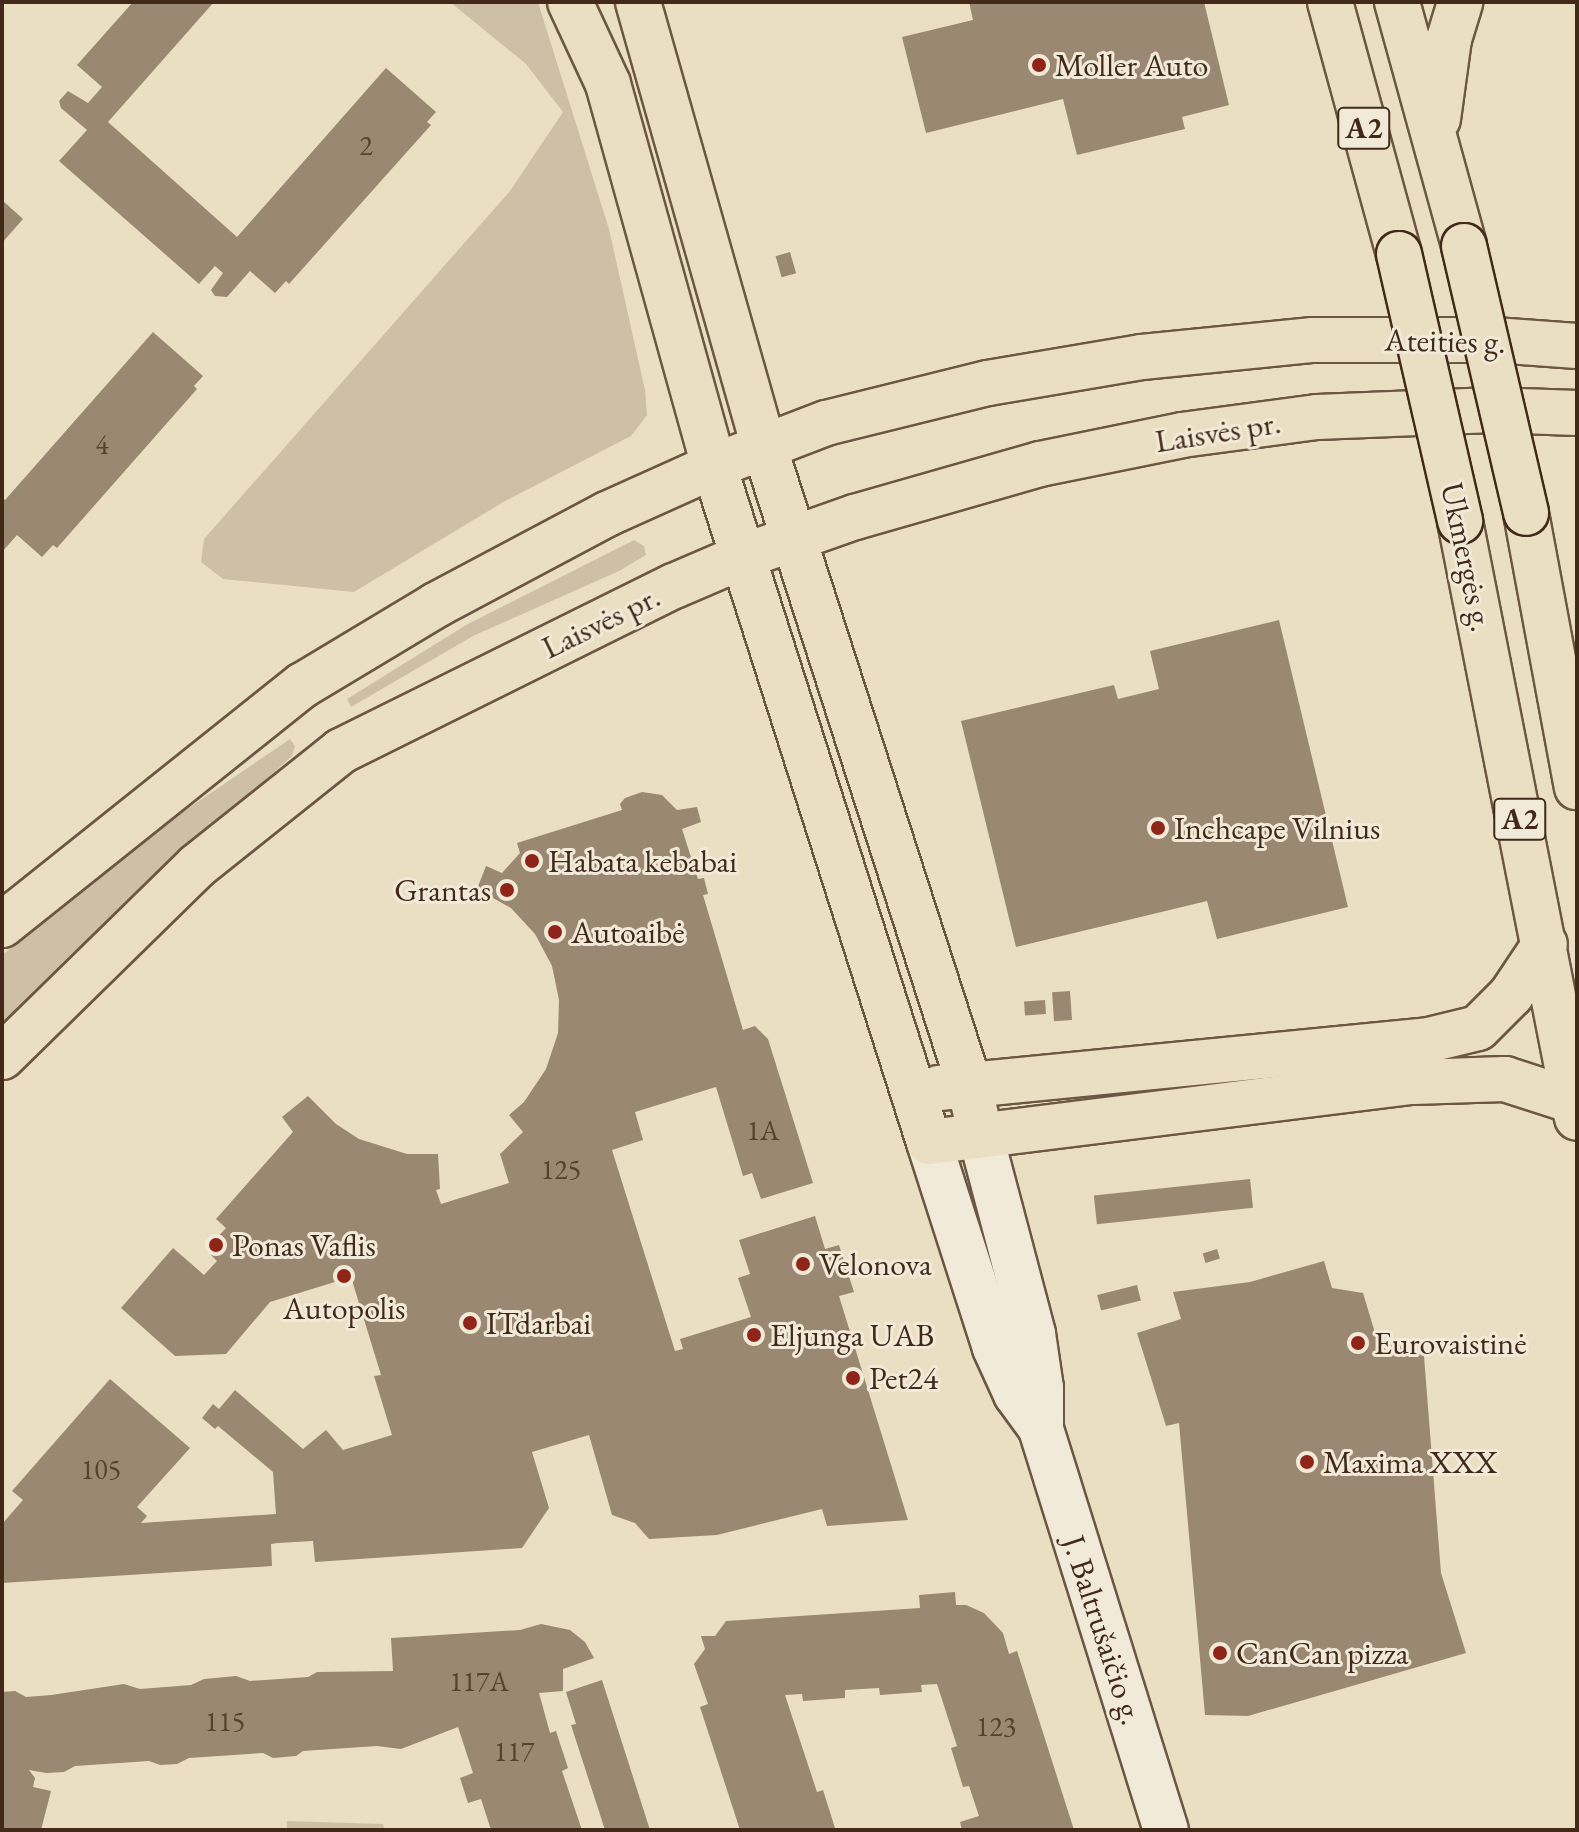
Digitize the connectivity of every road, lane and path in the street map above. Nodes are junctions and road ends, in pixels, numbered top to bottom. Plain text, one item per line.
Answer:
1 (570, 2) edge
2 (638, 2) edge
3 (1330, 2) edge
4 (1397, 2) edge
5 (1460, 2) edge
6 (1436, 137) junction
7 (1577, 346) edge
8 (1577, 413) edge
9 (764, 446) junction
10 (714, 466) junction
11 (794, 538) junction
12 (744, 556) junction
13 (1577, 787) edge
14 (2, 925) edge
15 (1545, 944) junction
16 (2, 1057) edge
17 (969, 1084) junction
18 (913, 1091) junction
19 (1575, 1109) edge
20 (980, 1133) junction
21 (929, 1142) junction
22 (1041, 1429) junction
23 (1166, 1830) edge

1 - 10 main road
2 - 9 main road
3 - 15 main road, Ukmergės g. / A2, bridge
4 - 6 main road, Ukmergės g. / A2
5 - 6 main road
6 - 13 main road, Ukmergės g. / A2, bridge
7 - 9 main road, Ateities g.
8 - 11 main road, Laisvės pr.
9 - 10 main road
9 - 11 main road
10 - 12 main road
10 - 14 main road
11 - 12 main road, Laisvės pr.
11 - 17 main road
12 - 16 main road, Laisvės pr.
12 - 18 main road
15 - 17 main road
15 - 19 main road, Ukmergės g. / A2
17 - 18 main road
17 - 20 main road
18 - 21 main road
19 - 20 main road
20 - 21 main road
20 - 22 street, J. Baltrušaičio g.
21 - 22 street, J. Baltrušaičio g.
22 - 23 street, J. Baltrušaičio g.

